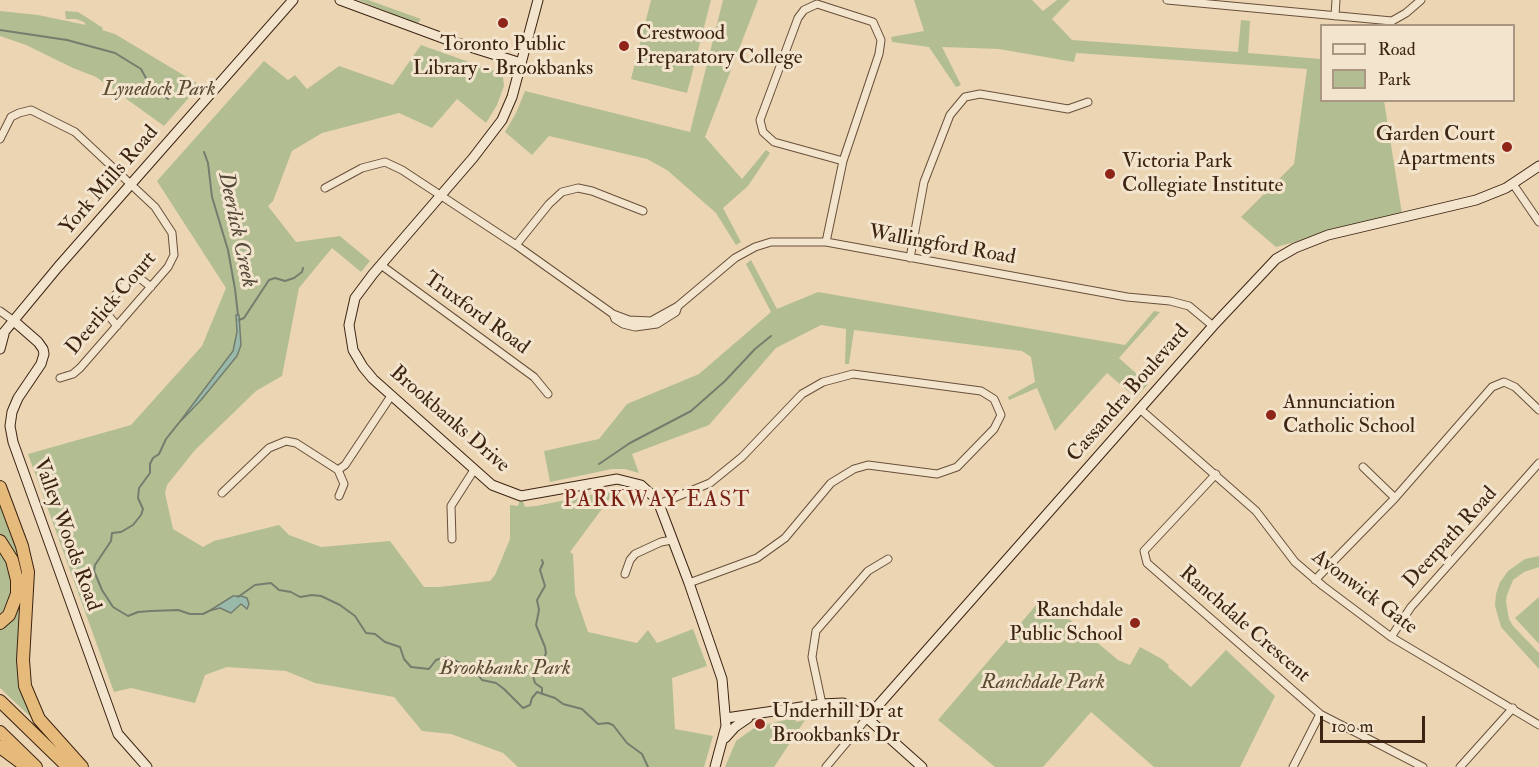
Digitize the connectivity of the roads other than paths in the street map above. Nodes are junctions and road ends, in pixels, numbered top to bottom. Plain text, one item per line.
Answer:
1 (293, 0) edge
2 (340, 0) edge
3 (538, 0) edge
4 (1167, 0) edge
5 (1247, 0) edge
6 (1336, 0) edge
7 (1420, 0) edge
8 (1247, 9) junction
9 (1335, 16) junction
10 (520, 63) junction
11 (1088, 102) dead end
12 (0, 139) edge
13 (843, 161) junction
14 (1539, 166) edge
15 (131, 184) junction
16 (1513, 184) junction
17 (325, 188) dead end
18 (440, 196) junction
19 (643, 211) dead end
20 (1539, 222) edge
21 (825, 242) junction
22 (516, 245) junction
23 (910, 258) junction
24 (381, 265) junction
25 (151, 287) junction
26 (0, 311) edge
27 (15, 321) junction
28 (117, 326) junction
29 (1213, 326) junction
30 (2, 336) edge
31 (0, 349) edge
32 (60, 378) dead end
33 (548, 394) dead end
34 (392, 396) junction
35 (1140, 409) junction
36 (1539, 410) edge
37 (1539, 464) edge
38 (1362, 467) dead end
39 (338, 470) junction
40 (474, 470) junction
41 (1216, 474) junction
42 (0, 487) edge
43 (222, 493) dead end
44 (339, 496) dead end
45 (1395, 498) junction
46 (659, 504) junction
47 (452, 538) dead end
48 (672, 540) junction
49 (0, 541) edge
50 (888, 559) dead end
51 (625, 574) dead end
52 (1315, 580) junction
53 (689, 583) junction
54 (0, 623) edge
55 (1391, 637) junction
56 (0, 701) edge
57 (822, 704) junction
58 (1513, 708) junction
59 (1320, 714) junction
60 (754, 715) junction
61 (726, 718) junction
62 (867, 718) junction
63 (1539, 725) edge
64 (0, 732) edge
65 (724, 740) junction
66 (0, 747) edge
67 (27, 767) edge
68 (36, 767) edge
69 (68, 767) edge
70 (82, 767) edge
71 (147, 767) edge
72 (715, 767) edge
73 (826, 767) edge
74 (922, 767) edge
75 (1293, 767) edge
76 (1423, 767) edge
77 (1460, 767) edge

1 - 15 street, York Mills Road
2 - 10 street
3 - 10 street, Brookbanks Drive
4 - 8 street
5 - 8 street
6 - 9 street
7 - 9 street
8 - 9 street
10 - 18 street, Brookbanks Drive
11 - 23 street
12 - 15 street, Deerlick Court
13 - 13 street
13 - 21 street
14 - 16 street, Cassandra Boulevard
15 - 25 street, Deerlick Court
15 - 27 street, York Mills Road
16 - 20 street
16 - 29 street, Cassandra Boulevard
17 - 18 street, Wallingford Road
18 - 22 street, Wallingford Road
18 - 24 street, Brookbanks Drive
19 - 22 street
21 - 22 street, Wallingford Road
21 - 23 street, Wallingford Road
23 - 29 street, Wallingford Road
24 - 33 street, Truxford Road
24 - 34 street, Brookbanks Drive
25 - 28 street, Deerlick Court
25 - 28 street
26 - 27 street
27 - 30 street, York Mills Road
27 - 71 street, Valley Woods Road
28 - 32 street, Deerlick Court
29 - 35 street, Cassandra Boulevard
30 - 31 street, York Mills Road
34 - 39 street
34 - 40 street, Brookbanks Drive
35 - 41 street, Avonwick Gate
35 - 62 street, Cassandra Boulevard
36 - 45 street
37 - 55 street, Deerpath Road
38 - 45 street
39 - 43 street
39 - 44 street
40 - 46 street, Brookbanks Drive
40 - 47 street
41 - 52 street, Avonwick Gate
41 - 59 street, Ranchdale Crescent
42 - 70 highway
45 - 52 street
46 - 48 street, Brookbanks Drive
46 - 53 street
48 - 51 street
48 - 53 street, Brookbanks Drive
49 - 54 highway
50 - 57 street
52 - 55 street, Avonwick Gate
53 - 61 street, Brookbanks Drive
55 - 58 street, Avonwick Gate
56 - 69 highway
57 - 60 street
57 - 62 street
58 - 63 street, Avonwick Gate
58 - 77 street
59 - 75 street
59 - 76 street, Ranchdale Crescent
60 - 61 street
60 - 65 street
61 - 65 street, Brookbanks Drive
62 - 73 street, Cassandra Boulevard
62 - 74 street
64 - 68 highway
65 - 72 street, Brookbanks Drive
66 - 67 highway

